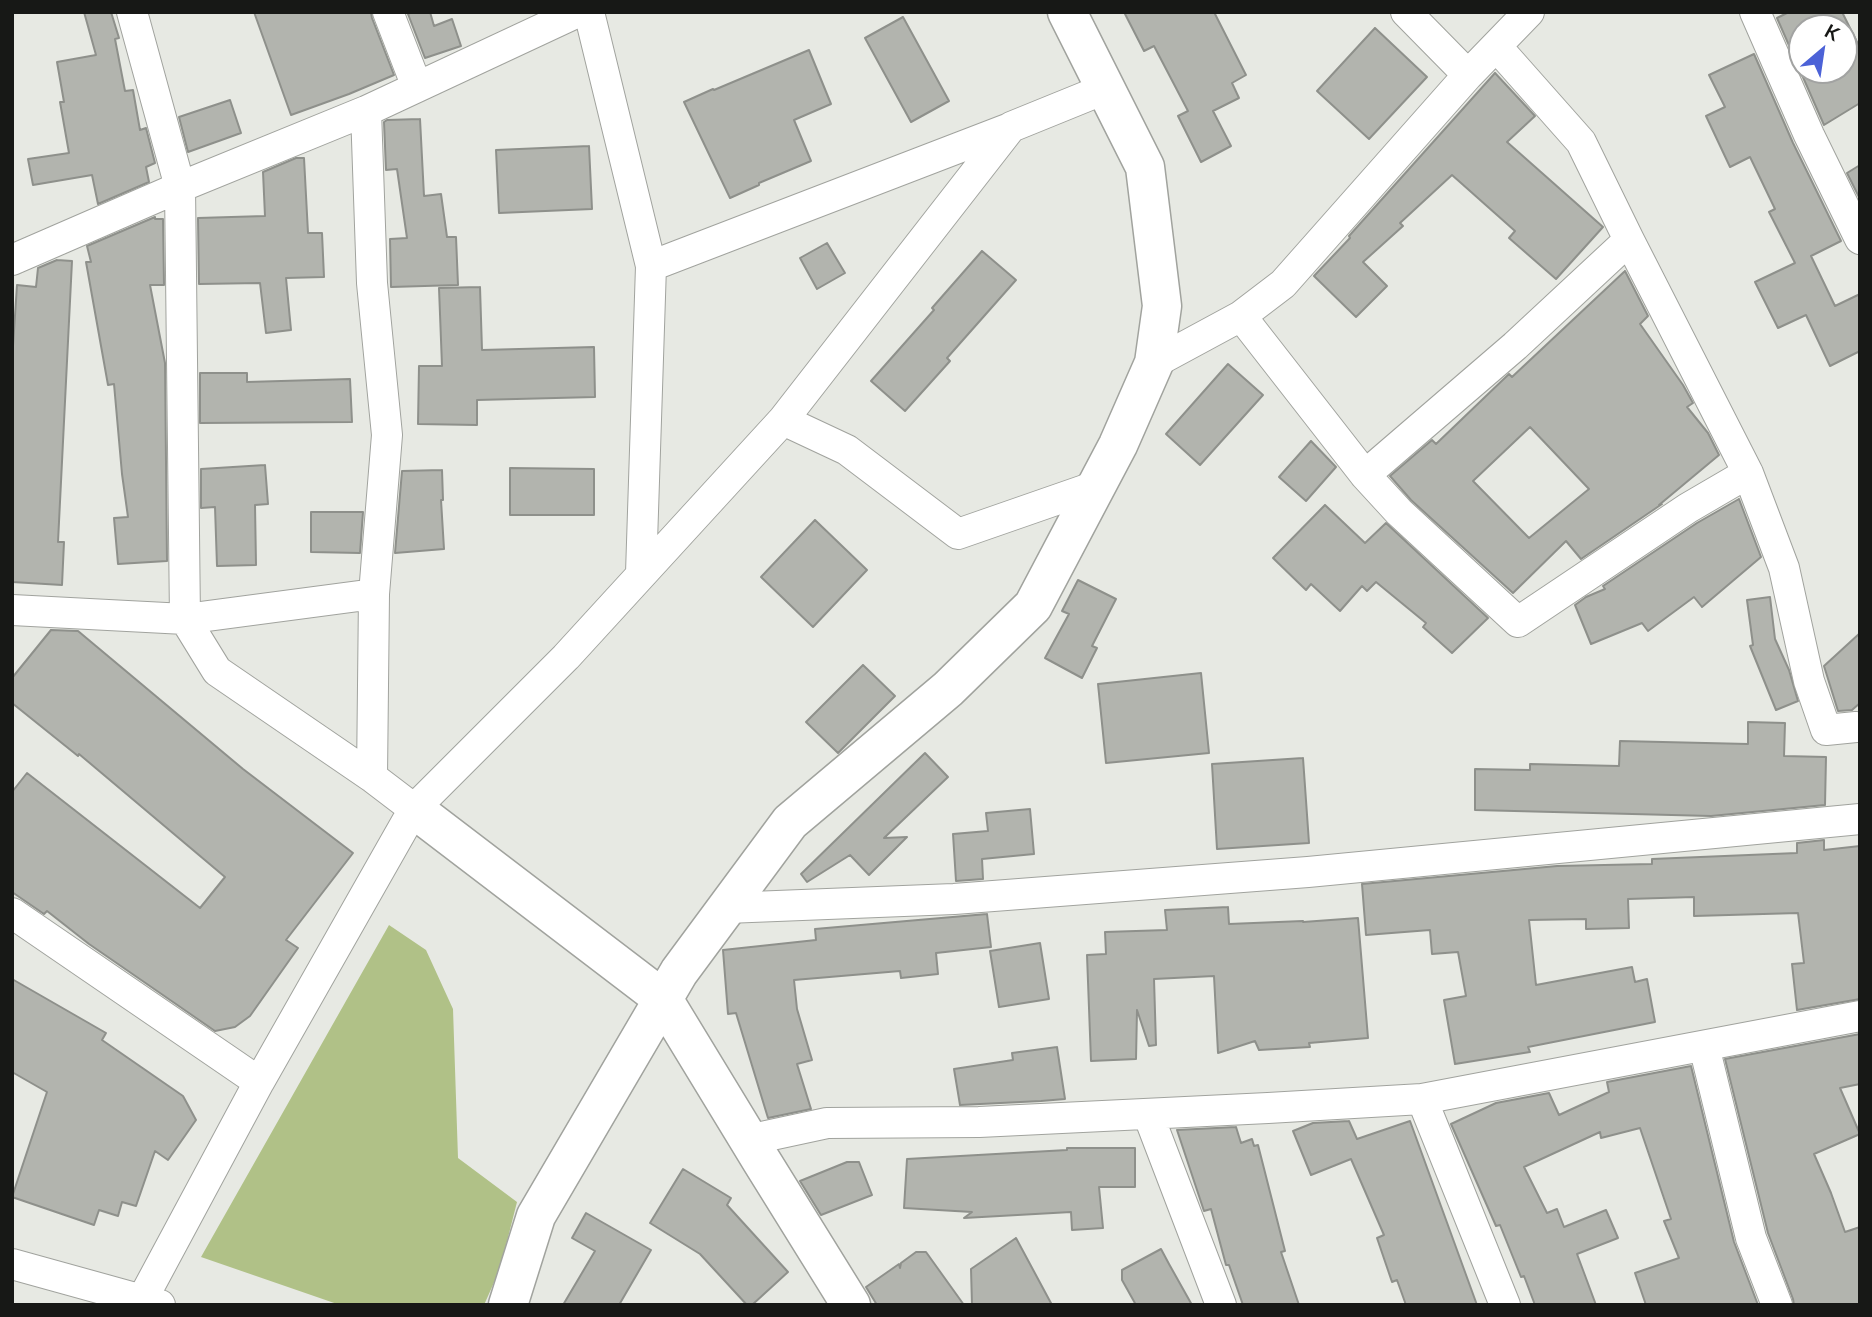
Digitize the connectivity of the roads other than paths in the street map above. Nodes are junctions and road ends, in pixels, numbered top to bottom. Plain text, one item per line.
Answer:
1 (132, 12) edge
2 (388, 12) edge
3 (578, 12) edge
4 (589, 12) edge
5 (1068, 12) edge
6 (1406, 12) edge
7 (1529, 12) edge
8 (1755, 12) edge
9 (1496, 46) junction
10 (1468, 75) junction
11 (417, 88) junction
12 (1107, 88) junction
13 (366, 111) junction
14 (1011, 127) junction
15 (180, 187) junction
16 (1860, 239) edge
17 (1629, 240) junction
18 (12, 260) edge
19 (651, 266) junction
20 (1241, 316) junction
21 (1154, 363) junction
22 (783, 420) junction
23 (1748, 473) junction
24 (1365, 475) junction
25 (1097, 486) junction
26 (641, 573) junction
27 (374, 594) junction
28 (12, 610) edge
29 (185, 619) junction
30 (1858, 732) edge
31 (372, 777) junction
32 (414, 809) junction
33 (1860, 819) edge
34 (726, 908) junction
35 (12, 913) edge
36 (663, 999) junction
37 (1860, 1016) edge
38 (1704, 1046) junction
39 (259, 1082) junction
40 (1422, 1099) junction
41 (1148, 1114) junction
42 (748, 1140) junction
43 (12, 1264) edge
44 (151, 1303) edge
45 (508, 1305) edge
46 (851, 1305) edge
47 (1221, 1305) edge
48 (1505, 1305) edge
49 (1777, 1305) edge

1 - 15 street
2 - 11 street
3 - 11 street
4 - 19 street
5 - 12 street
6 - 10 street
7 - 9 street
8 - 16 street
9 - 10 street
9 - 17 street
10 - 20 street
11 - 13 street
12 - 14 street
12 - 21 street
13 - 15 street
13 - 27 street
14 - 19 street
14 - 22 street
15 - 18 street
15 - 29 street
17 - 23 street
17 - 24 street
19 - 26 street
20 - 21 street
20 - 24 street
21 - 25 street
22 - 25 street
22 - 26 street
23 - 24 street
23 - 30 street
25 - 34 street
26 - 32 street
27 - 29 street
27 - 31 street
28 - 29 street
29 - 31 street
31 - 32 street
32 - 36 street
32 - 39 street
33 - 34 street
34 - 36 street
35 - 39 street
36 - 42 street
36 - 45 street
37 - 38 street
38 - 40 street
38 - 49 street
39 - 44 street
40 - 41 street
40 - 48 street
41 - 42 street
41 - 47 street
42 - 46 street
43 - 44 street

